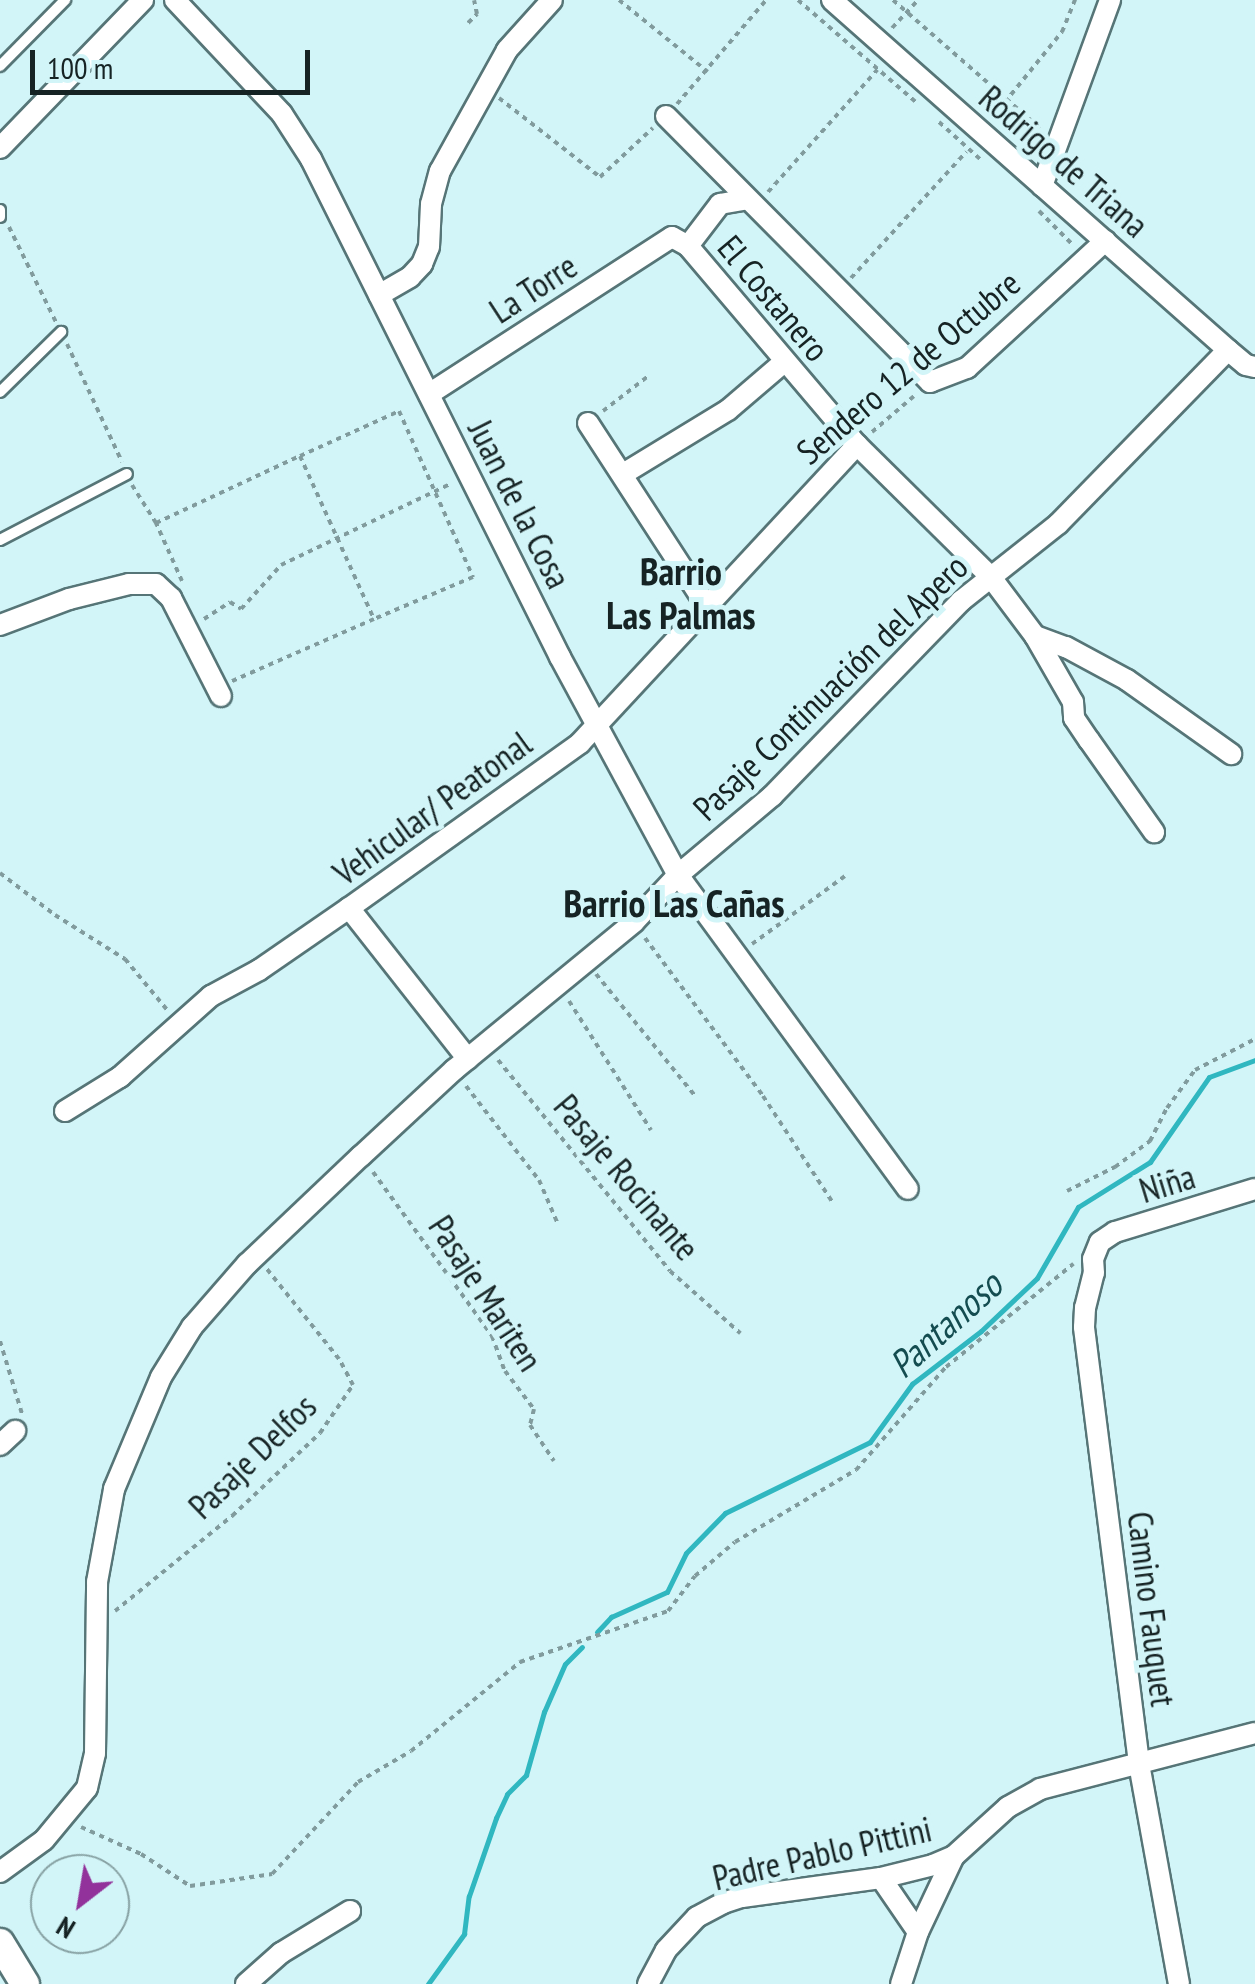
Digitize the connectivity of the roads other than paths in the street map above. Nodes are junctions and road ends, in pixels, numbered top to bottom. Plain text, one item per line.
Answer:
1 (65, 0) edge
2 (143, 0) edge
3 (175, 0) edge
4 (552, 0) edge
5 (832, 0) edge
6 (1110, 0) edge
7 (0, 66) edge
8 (666, 116) road end
9 (0, 148) edge
10 (711, 161) junction
11 (1037, 195) junction
12 (751, 203) junction
13 (720, 204) junction
14 (1106, 241) junction
15 (680, 242) junction
16 (379, 295) junction
17 (61, 332) dead end
18 (1228, 350) junction
19 (784, 362) junction
20 (1255, 367) edge
21 (0, 392) edge
22 (428, 394) junction
23 (588, 423) road end
24 (858, 445) junction
25 (127, 474) road end
26 (623, 474) junction
27 (0, 540) edge
28 (990, 576) junction
29 (709, 609) junction
30 (0, 625) edge
31 (1035, 636) junction
32 (225, 689) road end
33 (598, 726) junction
34 (1231, 754) dead end
35 (1154, 832) dead end
36 (678, 874) junction
37 (349, 908) junction
38 (461, 1065) junction
39 (65, 1111) dead end
40 (908, 1189) dead end
41 (1255, 1190) edge
42 (1100, 1242) joint
43 (1255, 1733) edge
44 (1139, 1763) junction
45 (954, 1856) junction
46 (0, 1872) edge
47 (882, 1878) junction
48 (350, 1911) dead end
49 (918, 1932) junction
50 (0, 1943) edge
51 (25, 1984) edge
52 (246, 1984) edge
53 (648, 1984) edge
54 (901, 1984) edge
55 (1179, 1984) edge

1 - 7 lane
2 - 9 street
3 - 16 street, Juan de la Cosa
4 - 16 street
5 - 11 street, Rodrigo de Triana
6 - 11 street
8 - 10 street
10 - 12 street
10 - 13 street
11 - 14 street, Rodrigo de Triana
12 - 13 street
12 - 14 street, Sendero 12 de Octubre
13 - 15 street, La Torre
14 - 18 street, Rodrigo de Triana
15 - 19 street, El Costanero
15 - 22 street, La Torre
16 - 22 street, Juan de la Cosa
17 - 21 lane
18 - 20 street, Rodrigo de Triana
18 - 28 street, Pasaje Continuación del Apero
19 - 24 street, El Costanero
19 - 26 street
22 - 33 street, Juan de la Cosa
23 - 26 street
24 - 28 street, El Costanero
24 - 29 street, Vehicular/ Peatonal
25 - 27 lane
26 - 29 street
28 - 31 street
28 - 36 street, Pasaje Continuación del Apero
29 - 33 street, Vehicular/ Peatonal
30 - 32 street
31 - 34 street
31 - 35 street
33 - 36 street, Juan de la Cosa
33 - 37 street, Vehicular/ Peatonal
36 - 38 street, Pasaje Continuación del Apero
36 - 40 street, Juan de la Cosa
37 - 38 street
37 - 39 street, Vehicular/ Peatonal
38 - 46 street, Pasaje Continuación del Apero
41 - 42 street, Niña
42 - 44 street, Camino Fauquet
43 - 44 street, Padre Pablo Pittini
44 - 45 street, Padre Pablo Pittini
44 - 55 street, Camino Fauquet
45 - 47 street, Padre Pablo Pittini
45 - 49 street
47 - 49 street
47 - 53 street, Padre Pablo Pittini
48 - 52 street
49 - 54 street
50 - 51 street

